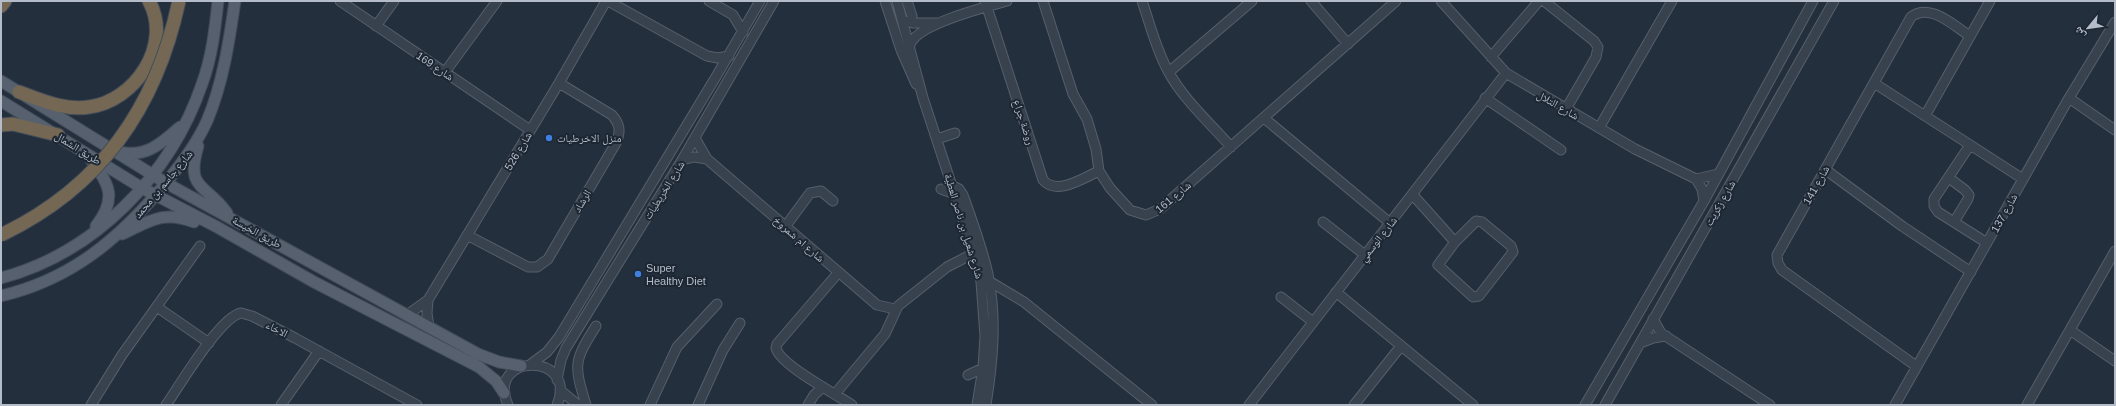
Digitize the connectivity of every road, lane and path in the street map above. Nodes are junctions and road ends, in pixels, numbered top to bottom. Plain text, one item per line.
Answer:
1 (149, 1) edge
2 (179, 1) edge
3 (218, 1) edge
4 (235, 1) edge
5 (340, 1) edge
6 (394, 1) edge
7 (497, 1) edge
8 (607, 1) edge
9 (709, 1) edge
10 (760, 1) edge
11 (774, 1) edge
12 (885, 1) edge
13 (897, 1) edge
14 (907, 1) edge
15 (1007, 1) edge
16 (1043, 1) edge
17 (1142, 1) edge
18 (1252, 1) edge
19 (1311, 1) edge
20 (1396, 1) edge
21 (1441, 1) edge
22 (1539, 1) edge
23 (1544, 1) edge
24 (1672, 1) edge
25 (1813, 1) edge
26 (1834, 1) edge
27 (1990, 1) edge
28 (986, 4) edge
29 (753, 14) junction
30 (733, 15) junction
31 (912, 16) dead end
32 (903, 20) junction
33 (2115, 22) edge
34 (938, 23) junction
35 (376, 26) junction
36 (743, 32) junction
37 (1970, 36) junction
38 (1348, 44) junction
39 (910, 45) junction
40 (707, 56) junction
41 (728, 56) junction
42 (1491, 57) junction
43 (445, 72) junction
44 (1169, 72) junction
45 (1506, 73) junction
46 (717, 75) junction
47 (1, 81) edge
48 (559, 83) junction
49 (1874, 83) junction
50 (18, 92) junction
51 (923, 98) junction
52 (1486, 98) junction
53 (2069, 98) junction
54 (1, 101) edge
55 (1566, 109) junction
56 (1925, 116) junction
57 (1264, 118) junction
58 (187, 122) junction
59 (1, 125) edge
60 (1599, 128) junction
61 (530, 130) junction
62 (2115, 130) edge
63 (955, 133) dead end
64 (201, 134) junction
65 (58, 135) junction
66 (695, 138) junction
67 (937, 139) junction
68 (1970, 145) junction
69 (1231, 147) junction
70 (83, 150) junction
71 (1561, 150) dead end
72 (117, 152) junction
73 (707, 159) junction
74 (682, 160) junction
75 (1826, 170) junction
76 (1099, 171) junction
77 (1718, 174) junction
78 (153, 175) junction
79 (1948, 178) junction
80 (1696, 179) junction
81 (2023, 179) junction
82 (166, 183) junction
83 (650, 186) junction
84 (142, 188) junction
85 (941, 189) dead end
86 (954, 190) junction
87 (662, 193) junction
88 (156, 195) junction
89 (1412, 195) junction
90 (833, 200) dead end
91 (1704, 201) junction
92 (230, 217) junction
93 (1323, 222) dead end
94 (1954, 222) junction
95 (1390, 223) junction
96 (217, 227) junction
97 (784, 227) junction
98 (622, 232) junction
99 (467, 234) junction
100 (1, 235) edge
101 (89, 236) junction
102 (111, 240) junction
103 (633, 240) junction
104 (1455, 242) junction
105 (1987, 243) junction
106 (200, 246) dead end
107 (2115, 250) edge
108 (974, 254) junction
109 (1365, 255) junction
110 (608, 256) junction
111 (619, 262) junction
112 (1971, 272) junction
113 (838, 273) junction
114 (1, 278) edge
115 (989, 281) junction
116 (1002, 290) junction
117 (1336, 292) junction
118 (1, 296) edge
119 (988, 297) junction
120 (1281, 297) dead end
121 (428, 300) junction
122 (717, 304) dead end
123 (157, 307) junction
124 (895, 309) junction
125 (408, 315) junction
126 (1653, 319) junction
127 (1313, 322) junction
128 (740, 323) dead end
129 (596, 326) dead end
130 (429, 327) junction
131 (578, 329) junction
132 (2070, 330) junction
133 (590, 336) junction
134 (1666, 336) junction
135 (1640, 343) junction
136 (209, 344) junction
137 (1401, 346) junction
138 (318, 351) junction
139 (2115, 361) edge
140 (526, 365) junction
141 (1916, 366) junction
142 (983, 368) junction
143 (968, 375) dead end
144 (557, 380) junction
145 (823, 387) junction
146 (560, 390) junction
147 (504, 393) junction
148 (835, 394) junction
149 (1764, 403) edge
150 (1469, 404) edge
151 (91, 405) edge
152 (166, 405) edge
153 (281, 405) edge
154 (417, 405) edge
155 (508, 405) edge
156 (557, 405) edge
157 (578, 405) edge
158 (586, 405) edge
159 (650, 405) edge
160 (698, 405) edge
161 (808, 405) edge
162 (852, 405) edge
163 (976, 405) edge
164 (986, 405) edge
165 (1152, 405) edge
166 (1249, 405) edge
167 (1354, 405) edge
168 (1585, 405) edge
169 (1605, 405) edge
170 (1895, 405) edge
171 (2027, 405) edge

1 - 50 highway
2 - 100 highway, bridge
3 - 58 main road, شارع جاسم بن محمد
4 - 64 main road, شارع جاسم بن محمد
5 - 35 street, شارع 169
6 - 35 street
7 - 43 street
8 - 40 street
8 - 48 street, شارع 526
9 - 30 street
10 - 29 street, شارع الخريطيات
11 - 66 street, شارع الخريطيات
12 - 51 street, شارع شعيل بن ناصر العطية
13 - 32 street, شارع شعيل بن ناصر العطية
14 - 31 street
15 - 28 street
16 - 76 street, شارع 161
17 - 44 street
18 - 44 street
19 - 38 street
20 - 38 street, شارع 161
21 - 42 street, شارع التلال
22 - 42 street
23 - 55 street
24 - 60 street
25 - 77 street, شارع زكريت
26 - 126 street, شارع زكريت
27 - 37 street
28 - 34 street
28 - 76 street, روضة جراع
29 - 30 street
29 - 36 street, شارع الخريطيات
30 - 36 street
32 - 34 street
32 - 39 street, شارع شعيل بن ناصر العطية
33 - 53 street, شارع 137
34 - 39 street
35 - 43 street, شارع 169
36 - 41 street, شارع الخريطيات
37 - 49 street, شارع 141
37 - 56 street
38 - 57 street, شارع 161
39 - 51 street, شارع شعيل بن ناصر العطية
40 - 41 street
40 - 46 street
41 - 46 street, شارع الخريطيات
42 - 45 street, شارع التلال
43 - 61 street, شارع 169
44 - 69 street
45 - 52 street, شارع الوسمي
45 - 55 street, شارع التلال
46 - 83 street, شارع الخريطيات
47 - 50 main road, طريق الخيسة
48 - 61 street, شارع 526
48 - 99 street, الرشاد
49 - 56 street
49 - 75 street, شارع 141
50 - 72 main road, طريق الخيسة
51 - 67 street, شارع شعيل بن ناصر العطية
52 - 71 street
52 - 89 street, شارع الوسمي
53 - 62 street
53 - 81 street, شارع 137
54 - 65 main road, طريق الشمال
55 - 60 street, شارع التلال
56 - 68 street
57 - 69 street, شارع 161
57 - 95 street
58 - 72 main road
58 - 78 main road, شارع جاسم بن محمد
59 - 65 highway
60 - 80 street, شارع التلال
61 - 99 street, شارع 526
63 - 67 street
64 - 82 main road, شارع جاسم بن محمد
64 - 92 main road
65 - 70 main road, طريق الشمال
66 - 73 street, شارع ام شمروخ
66 - 74 street, شارع الخريطيات
67 - 86 street, شارع شعيل بن ناصر العطية
68 - 79 street
68 - 81 street
69 - 76 street, شارع 161
70 - 84 main road, طريق الشمال
70 - 101 main road
72 - 78 main road, طريق الخيسة
73 - 74 street
73 - 97 street, شارع ام شمروخ
74 - 87 street, شارع الخريطيات
75 - 112 street
75 - 141 street, شارع 141
77 - 80 street
77 - 91 street, شارع زكريت
78 - 82 main road, طريق الخيسة
78 - 84 main road, شارع جاسم بن محمد
79 - 94 street
79 - 94 street
80 - 91 street
81 - 105 street, شارع 137
82 - 88 main road, شارع جاسم بن محمد
82 - 92 main road, طريق الخيسة
83 - 87 street
83 - 98 street, شارع الخريطيات
84 - 88 main road, طريق الشمال
84 - 101 main road, شارع جاسم بن محمد
85 - 86 street
86 - 108 street, شارع شعيل بن ناصر العطية
86 - 115 street
87 - 103 street, شارع الخريطيات
88 - 96 main road, طريق الخيسة
88 - 102 main road, شارع جاسم بن محمد
89 - 95 street, شارع الوسمي
89 - 104 street
90 - 97 street
91 - 168 street, شارع زكريت
92 - 125 main road, طريق الخيسة
93 - 109 street
94 - 105 street
95 - 109 street, شارع الوسمي
96 - 102 main road
96 - 147 main road, طريق الخيسة
97 - 113 street, شارع ام شمروخ
98 - 103 street
98 - 110 street, شارع الخريطيات
99 - 121 street, شارع 526
101 - 114 main road, شارع جاسم بن محمد
102 - 118 main road, شارع جاسم بن محمد
103 - 111 street, شارع الخريطيات
104 - 104 street
105 - 112 street, شارع 137
106 - 123 street
107 - 132 street
108 - 119 street, شارع شعيل بن ناصر العطية
108 - 124 street
109 - 117 street, شارع الوسمي
110 - 111 street
110 - 140 street, شارع الخريطيات
111 - 131 street, شارع الخريطيات
112 - 141 street, شارع 137
113 - 124 street, شارع ام شمروخ
113 - 145 street
115 - 116 street
115 - 119 street
116 - 119 street
116 - 165 street
117 - 127 street, شارع الوسمي
117 - 137 street
119 - 142 street, شارع شعيل بن ناصر العطية
119 - 164 street
120 - 127 street
121 - 125 street, شارع 526
121 - 130 street
122 - 159 street
123 - 136 street
123 - 151 street
124 - 148 street
125 - 130 main road, طريق الخيسة
126 - 134 street
126 - 135 street, شارع زكريت
127 - 166 street, شارع الوسمي
128 - 160 street
129 - 133 street
130 - 140 main road, طريق الخيسة
131 - 133 street
131 - 144 street, شارع الخريطيات
132 - 139 street
132 - 171 street
133 - 158 street
134 - 135 street
134 - 149 street
135 - 169 street, شارع زكريت
136 - 138 street, الاخاء
136 - 152 street, الاخاء
137 - 150 street
137 - 167 street
138 - 153 street
138 - 154 street, الاخاء
140 - 144 street
140 - 147 street, شارع الخريطيات
141 - 170 street, شارع 137
142 - 143 street
142 - 163 street, شارع شعيل بن ناصر العطية
144 - 146 street
145 - 148 street
145 - 161 street
146 - 156 street
146 - 157 street
147 - 155 street
148 - 162 street

